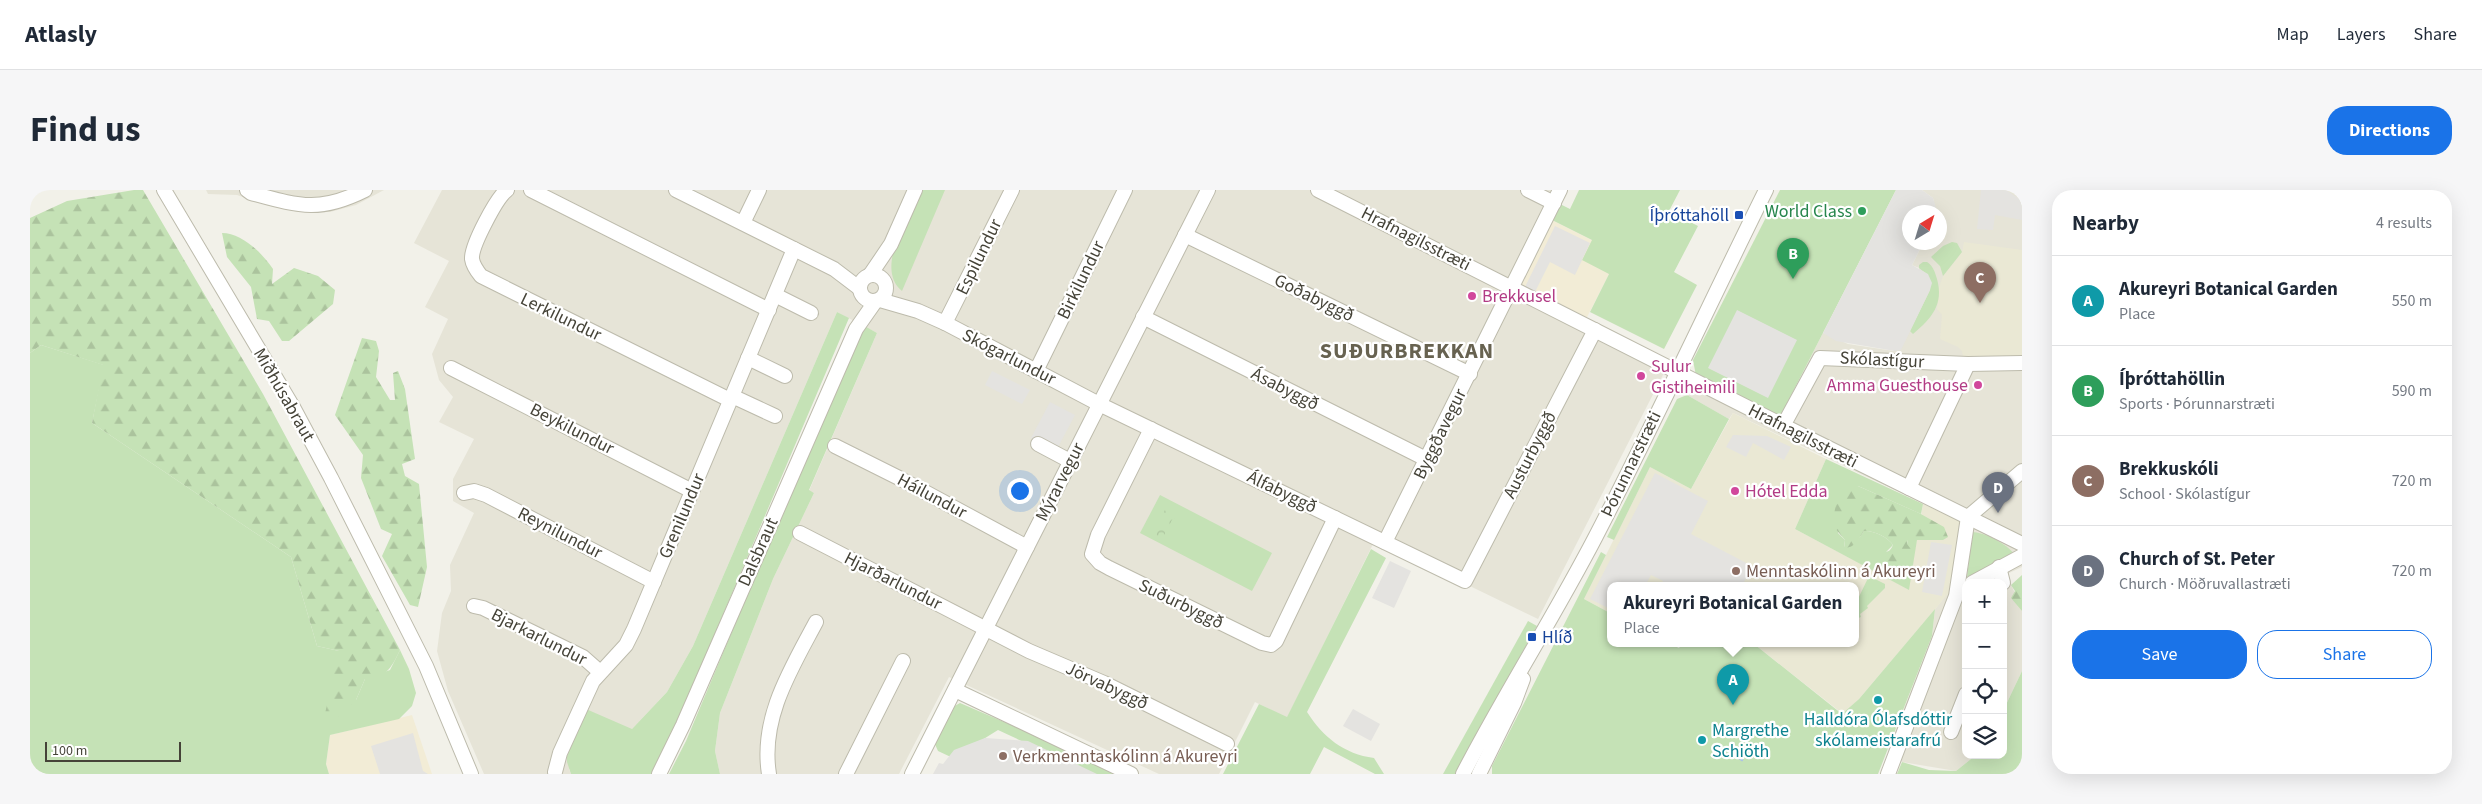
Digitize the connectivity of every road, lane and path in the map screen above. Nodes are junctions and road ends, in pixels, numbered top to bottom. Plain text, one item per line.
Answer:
1 (164, 190) edge
2 (247, 190) edge
3 (365, 190) edge
4 (507, 190) edge
5 (531, 190) edge
6 (676, 190) edge
7 (759, 190) edge
8 (915, 190) edge
9 (1012, 190) edge
10 (1125, 190) edge
11 (1208, 190) edge
12 (1318, 190) edge
13 (1528, 190) edge
14 (1560, 190) edge
15 (1766, 190) edge
16 (1554, 203) junction
17 (743, 223) junction
18 (1185, 235) junction
19 (891, 244) junction
20 (794, 249) junction
21 (864, 284) junction
22 (1511, 287) junction
23 (882, 294) junction
24 (774, 296) junction
25 (769, 310) junction
26 (811, 314) dead end
27 (1143, 317) junction
28 (946, 323) junction
29 (856, 329) junction
30 (1596, 330) junction
31 (748, 358) junction
32 (1968, 364) junction
33 (2022, 364) edge
34 (451, 368) dead end
35 (1036, 371) junction
36 (1676, 372) junction
37 (1470, 374) junction
38 (785, 376) dead end
39 (731, 398) junction
40 (1099, 404) junction
41 (775, 416) dead end
42 (1783, 426) junction
43 (1151, 429) junction
44 (1038, 444) dead end
45 (835, 446) dead end
46 (1428, 460) junction
47 (1070, 461) junction
48 (2022, 471) edge
49 (1909, 488) junction
50 (692, 490) junction
51 (464, 493) dead end
52 (1968, 517) junction
53 (1335, 518) junction
54 (800, 533) dead end
55 (1385, 542) junction
56 (2022, 544) edge
57 (1027, 547) junction
58 (2022, 556) edge
59 (1999, 567) junction
60 (1979, 579) edge
61 (2002, 579) edge
62 (1465, 581) joint
63 (654, 582) junction
64 (1961, 592) edge
65 (394, 605) junction
66 (474, 606) dead end
67 (816, 622) dead end
68 (986, 629) junction
69 (1532, 654) junction
70 (903, 661) dead end
71 (600, 672) junction
72 (955, 690) junction
73 (1962, 704) edge
74 (1951, 732) dead end
75 (1227, 744) dead end
76 (555, 772) dead end
77 (1465, 773) edge
78 (464, 774) edge
79 (471, 774) edge
80 (659, 774) edge
81 (769, 774) edge
82 (846, 774) edge
83 (912, 774) edge
84 (1132, 774) edge
85 (1479, 774) edge
86 (1888, 774) edge

1 - 65 street, Miðhúsabraut
2 - 3 street
4 - 39 street, Lerkilundur
5 - 25 street
6 - 17 street
7 - 17 street
8 - 19 street, Dalsbraut
9 - 28 street, Espilundur
10 - 35 street, Birkilundur
11 - 18 street, Mýrarvegur
12 - 22 street, Hrafnagilsstræti
13 - 16 street
14 - 16 street, Byggðavegur
15 - 36 street, Þórunnarstræti
16 - 22 street, Byggðavegur
17 - 20 street
18 - 27 street, Mýrarvegur
18 - 37 street, Goðabyggð
19 - 21 street, Dalsbraut
19 - 23 street, Dalsbraut
20 - 21 street
20 - 24 street, Grenilundur
21 - 23 street
21 - 23 street
21 - 29 street, Dalsbraut
22 - 30 street, Hrafnagilsstræti
22 - 37 street, Byggðavegur
23 - 28 street, Skógarlundur
23 - 29 street, Dalsbraut
24 - 25 street, Grenilundur
24 - 26 street
25 - 31 street, Grenilundur
27 - 40 street, Mýrarvegur
27 - 46 street, Ásabyggð
28 - 35 street, Skógarlundur
29 - 80 street, Dalsbraut
30 - 36 street, Hrafnagilsstræti
30 - 62 street, Austurbyggð
31 - 38 street
31 - 39 street, Grenilundur
32 - 33 street, Skólastígur
32 - 42 street, Skólastígur
32 - 49 street
34 - 50 street, Beykilundur
35 - 40 street, Skógarlundur
36 - 42 street, Hrafnagilsstræti
36 - 69 street, Þórunnarstræti
37 - 46 street, Byggðavegur
39 - 41 street, Lerkilundur
39 - 50 street, Grenilundur
40 - 43 street, Álfabyggð
40 - 47 street, Mýrarvegur
42 - 49 street, Hrafnagilsstræti
43 - 53 street, Álfabyggð
43 - 53 street, Suðurbyggð
44 - 47 street
45 - 57 street, Háilundur
46 - 55 street, Byggðavegur
47 - 57 street, Mýrarvegur
48 - 52 street
49 - 52 street, Hrafnagilsstræti
50 - 63 street, Grenilundur
51 - 63 street, Reynilundur
52 - 56 street, Hrafnagilsstræti
52 - 64 street
53 - 55 street, Álfabyggð
54 - 68 street, Hjarðarlundur
55 - 62 street, Álfabyggð
57 - 68 street, Mýrarvegur
58 - 59 street
59 - 60 street
59 - 61 street
63 - 71 street, Grenilundur
64 - 86 street
65 - 78 street, Miðhúsabraut
65 - 79 street, Miðhúsabraut
66 - 71 street, Bjarkarlundur
67 - 81 street
68 - 72 street, Mýrarvegur
68 - 75 street, Jörvabyggð
69 - 77 street, Þórunnarstræti
69 - 85 street, Þórunnarstræti
70 - 82 street
71 - 76 street, Grenilundur
72 - 83 street, Mýrarvegur
72 - 84 street
73 - 74 street

